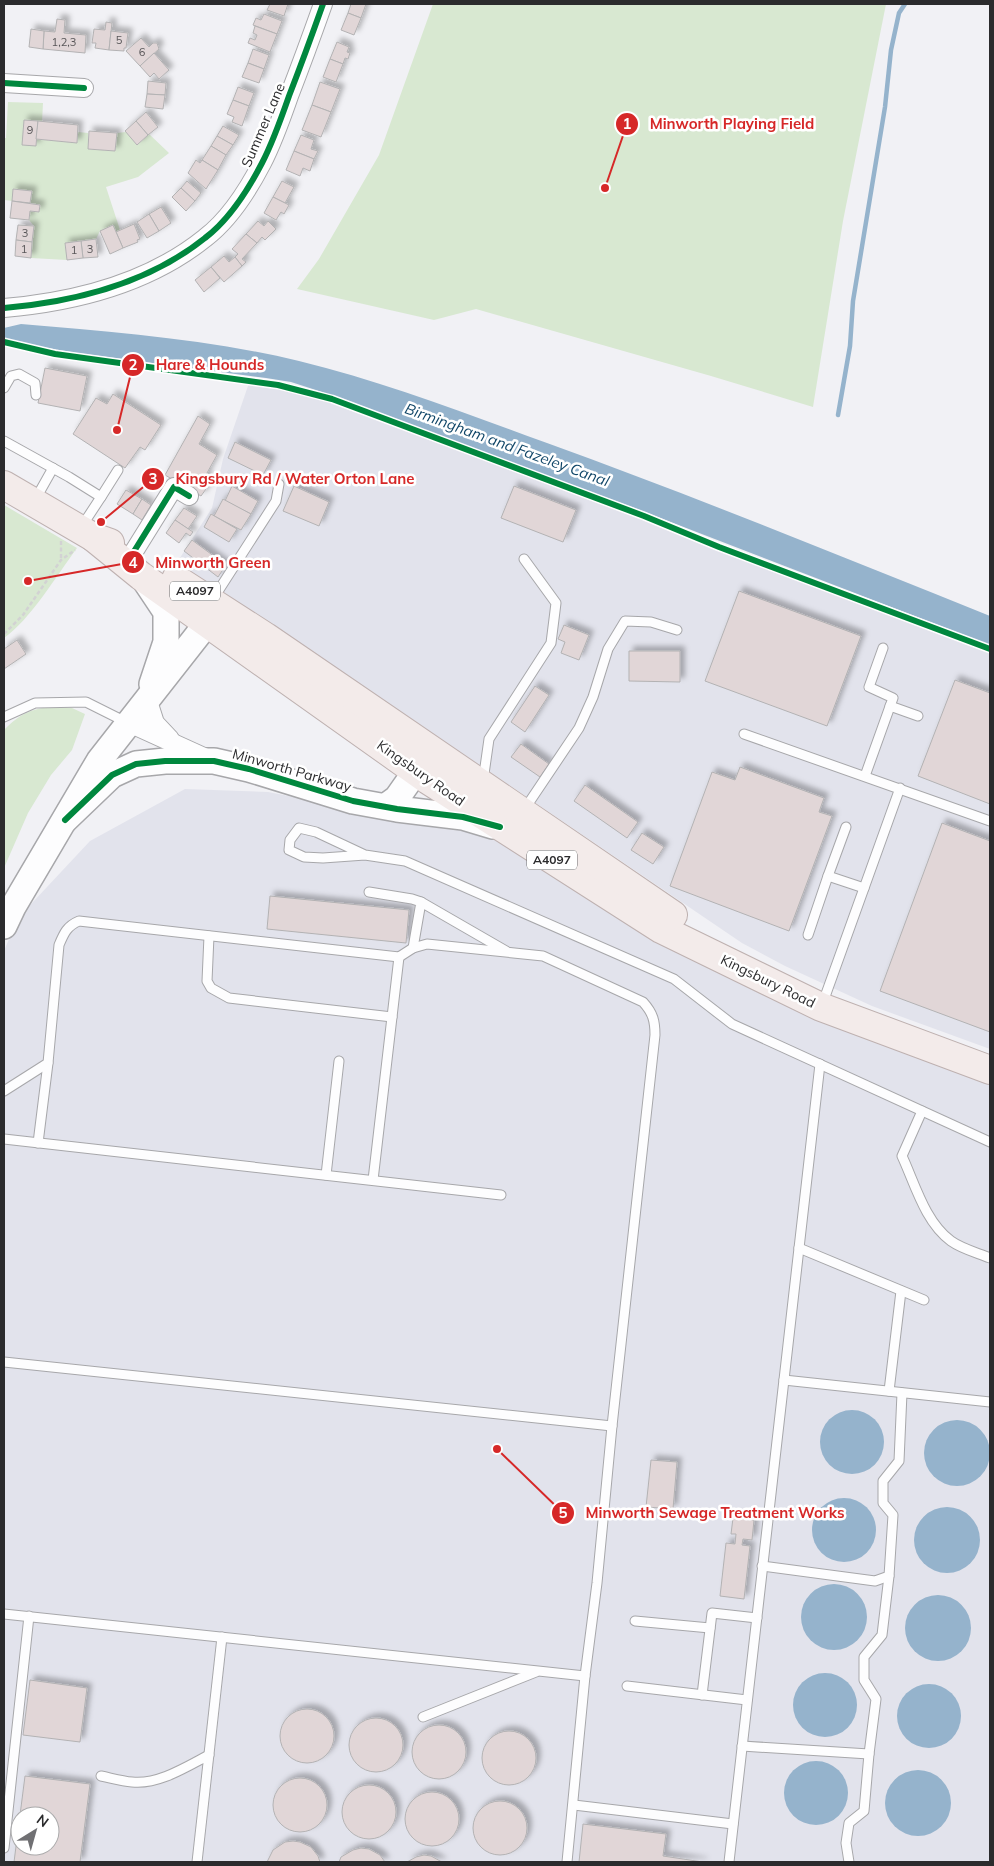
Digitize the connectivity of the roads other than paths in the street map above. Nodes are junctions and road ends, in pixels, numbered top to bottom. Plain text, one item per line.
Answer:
1 (324, 4) edge
2 (4, 83) edge
3 (84, 88) dead end
4 (4, 308) edge
5 (4, 388) edge
6 (36, 395) dead end
7 (4, 441) edge
8 (53, 468) junction
9 (118, 470) dead end
10 (279, 484) dead end
11 (4, 485) edge
12 (188, 496) dead end
13 (101, 497) junction
14 (34, 502) junction
15 (87, 533) junction
16 (524, 559) dead end
17 (137, 565) junction
18 (213, 610) junction
19 (677, 630) dead end
20 (883, 648) dead end
21 (291, 655) junction
22 (147, 698) junction
23 (890, 706) junction
24 (918, 716) dead end
25 (4, 717) edge
26 (129, 723) junction
27 (744, 734) dead end
28 (173, 743) junction
29 (214, 761) junction
30 (416, 771) junction
31 (865, 776) junction
32 (483, 784) junction
33 (900, 788) junction
34 (443, 790) junction
35 (386, 806) junction
36 (523, 812) junction
37 (65, 820) junction
38 (990, 821) edge
39 (500, 827) junction
40 (846, 827) dead end
41 (365, 855) junction
42 (828, 876) junction
43 (864, 888) junction
44 (369, 892) dead end
45 (421, 902) junction
46 (4, 926) edge
47 (661, 929) junction
48 (808, 935) dead end
49 (209, 936) junction
50 (413, 948) junction
51 (509, 953) junction
52 (399, 956) junction
53 (821, 1007) junction
54 (392, 1017) junction
55 (339, 1061) dead end
56 (48, 1063) junction
57 (820, 1064) junction
58 (990, 1070) edge
59 (4, 1091) edge
60 (922, 1111) junction
61 (4, 1139) edge
62 (990, 1142) edge
63 (38, 1143) junction
64 (326, 1175) junction
65 (373, 1180) junction
66 (501, 1194) dead end
67 (799, 1248) junction
68 (990, 1258) edge
69 (901, 1291) junction
70 (924, 1300) dead end
71 (4, 1362) edge
72 (784, 1380) junction
73 (889, 1391) junction
74 (902, 1393) junction
75 (990, 1402) edge
76 (612, 1426) junction
77 (762, 1566) junction
78 (889, 1576) junction
79 (4, 1614) edge
80 (29, 1616) junction
81 (757, 1618) junction
82 (636, 1621) dead end
83 (710, 1628) junction
84 (222, 1637) junction
85 (539, 1671) junction
86 (585, 1676) junction
87 (627, 1686) dead end
88 (702, 1695) junction
89 (747, 1700) junction
90 (423, 1717) dead end
91 (742, 1746) junction
92 (868, 1754) junction
93 (209, 1755) junction
94 (101, 1776) dead end
95 (574, 1805) junction
96 (733, 1824) junction
97 (4, 1848) edge
98 (197, 1862) edge
99 (567, 1862) edge
100 (729, 1862) edge
101 (849, 1862) edge

1 - 4 street, Summer Lane
2 - 3 street
5 - 6 lane
7 - 8 lane
8 - 13 lane
8 - 14 lane
9 - 13 lane
10 - 18 lane
11 - 14 main road, Kingsbury Road / A4097
12 - 17 street
13 - 15 lane
14 - 15 main road, Kingsbury Road / A4097
15 - 17 main road, Kingsbury Road / A4097
16 - 32 lane
17 - 18 main road, Kingsbury Road / A4097
17 - 22 street, Minworth Parkway
18 - 21 main road, Kingsbury Road / A4097
18 - 22 street, Minworth Parkway
18 - 30 main road, Kingsbury Road / A4097
19 - 36 lane
20 - 23 lane
21 - 30 main road
21 - 32 main road, Kingsbury Road / A4097
22 - 26 street, Minworth Parkway
22 - 28 street
23 - 24 lane
23 - 31 lane
25 - 26 lane
26 - 28 street
26 - 37 street, Minworth Parkway
27 - 31 lane
28 - 29 street
29 - 35 street, Minworth Parkway
29 - 37 street, Minworth Parkway
30 - 34 main road, Kingsbury Road / A4097
30 - 35 street
31 - 33 lane
32 - 34 main road
32 - 36 main road, Kingsbury Road / A4097
32 - 47 main road
33 - 38 lane
33 - 43 lane
34 - 39 main road, Kingsbury Road / A4097
35 - 39 street, Minworth Parkway
36 - 53 main road, Kingsbury Road / A4097
37 - 46 street, Minworth Parkway
39 - 47 main road, Kingsbury Road / A4097
40 - 42 lane
41 - 41 lane
41 - 57 lane
42 - 43 lane
42 - 48 lane
43 - 53 lane
44 - 45 lane
45 - 50 lane
45 - 51 lane
47 - 53 main road, Kingsbury Road / A4097
49 - 52 lane
49 - 54 lane
49 - 56 lane
50 - 51 lane
50 - 52 lane
51 - 76 lane
52 - 54 lane
53 - 58 main road, Kingsbury Road / A4097
54 - 65 lane
55 - 64 lane
56 - 59 lane
56 - 63 lane
57 - 60 lane
57 - 67 lane
60 - 62 lane
60 - 68 lane
61 - 63 lane
63 - 64 lane
64 - 65 lane
65 - 66 lane
67 - 69 lane
67 - 72 lane
69 - 70 lane
69 - 73 lane
71 - 76 lane
72 - 73 lane
72 - 77 lane
73 - 74 lane
74 - 75 lane
74 - 78 lane
76 - 86 lane
77 - 78 lane
77 - 81 lane
78 - 92 lane
79 - 80 lane
80 - 84 lane
80 - 97 lane
81 - 83 lane
81 - 89 lane
82 - 83 lane
83 - 88 lane
84 - 85 lane
84 - 93 lane
85 - 86 lane
85 - 90 lane
86 - 95 lane
87 - 88 lane
88 - 89 lane
89 - 91 lane
91 - 92 lane
91 - 96 lane
92 - 101 lane
93 - 94 lane
93 - 98 lane
95 - 96 lane
95 - 99 lane
96 - 100 lane

